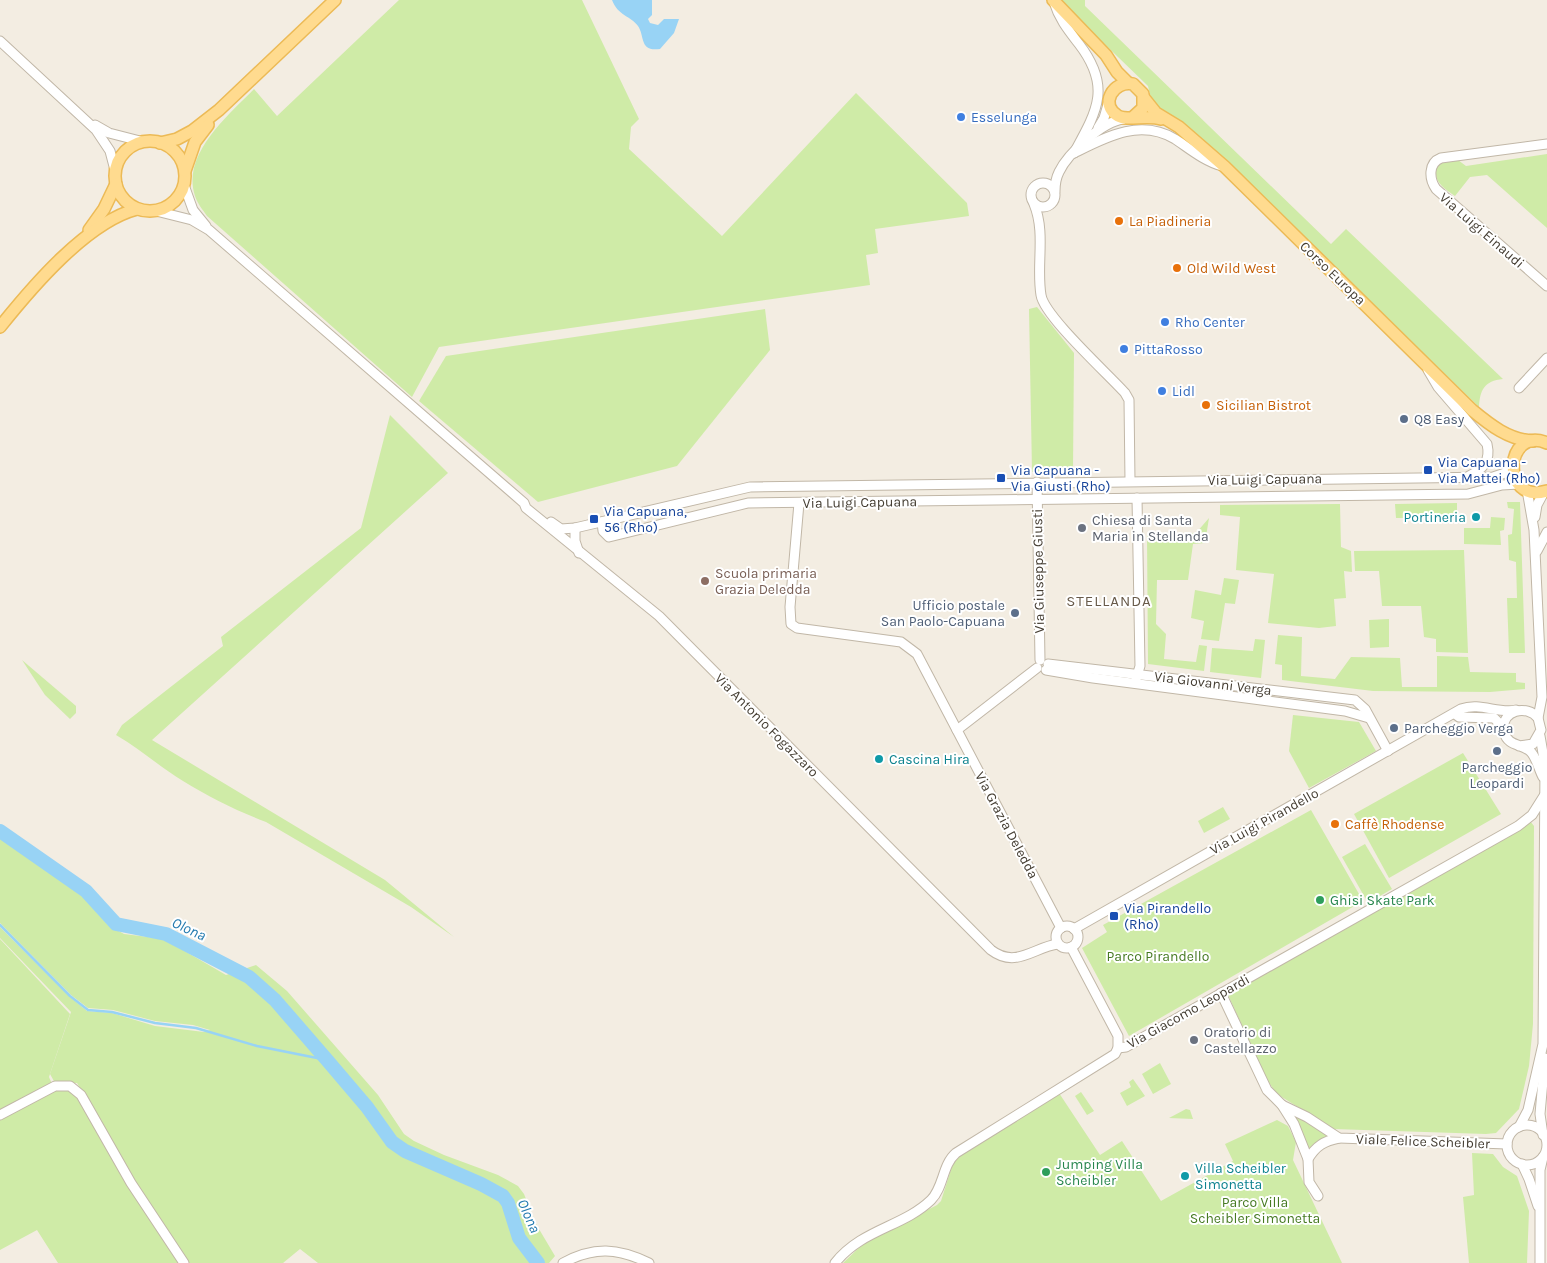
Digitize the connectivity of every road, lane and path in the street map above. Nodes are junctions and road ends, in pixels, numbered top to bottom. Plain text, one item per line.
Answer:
1 (335, 0) edge
2 (1053, 0) edge
3 (0, 41) edge
4 (1100, 51) junction
5 (1128, 83) junction
6 (1110, 97) junction
7 (1144, 98) junction
8 (219, 110) junction
9 (1128, 118) junction
10 (87, 121) junction
11 (1166, 121) junction
12 (1094, 133) junction
13 (144, 142) junction
14 (160, 143) junction
15 (1547, 144) edge
16 (1074, 153) junction
17 (1062, 167) junction
18 (1225, 167) junction
19 (115, 170) junction
20 (185, 179) junction
21 (116, 184) junction
22 (1036, 185) junction
23 (1055, 191) junction
24 (1034, 204) junction
25 (1052, 204) junction
26 (138, 209) junction
27 (156, 211) junction
28 (209, 230) junction
29 (1041, 231) junction
30 (86, 236) junction
31 (1547, 286) edge
32 (0, 327) edge
33 (1420, 357) junction
34 (1546, 363) edge
35 (1519, 388) dead end
36 (1496, 429) junction
37 (1533, 441) junction
38 (1547, 443) edge
39 (1513, 460) junction
40 (1368, 477) junction
41 (1426, 477) junction
42 (1467, 477) junction
43 (1132, 481) junction
44 (1037, 482) junction
45 (1523, 487) junction
46 (1546, 491) edge
47 (1368, 494) junction
48 (1430, 494) junction
49 (1037, 498) junction
50 (1135, 498) junction
51 (799, 503) junction
52 (524, 504) junction
53 (602, 522) junction
54 (1533, 522) junction
55 (576, 528) junction
56 (1547, 532) edge
57 (580, 553) junction
58 (1535, 556) junction
59 (1043, 666) junction
60 (1138, 674) junction
61 (1134, 683) junction
62 (1540, 683) junction
63 (1519, 710) junction
64 (1455, 714) junction
65 (1369, 718) junction
66 (1538, 718) junction
67 (1504, 728) junction
68 (957, 730) junction
69 (1540, 736) junction
70 (1519, 746) junction
71 (1388, 751) junction
72 (1544, 778) junction
73 (1544, 796) junction
74 (1062, 928) junction
75 (1074, 929) junction
76 (1058, 944) junction
77 (1071, 947) junction
78 (1546, 976) edge
79 (1221, 993) junction
80 (1543, 1044) junction
81 (1118, 1048) junction
82 (1282, 1105) junction
83 (0, 1115) edge
84 (1519, 1127) junction
85 (1544, 1135) junction
86 (1339, 1138) junction
87 (1507, 1144) junction
88 (1547, 1145) edge
89 (1543, 1157) junction
90 (1308, 1159) junction
91 (1522, 1164) junction
92 (1547, 1184) edge
93 (1541, 1193) junction
94 (1318, 1196) dead end
95 (1540, 1212) junction
96 (184, 1263) edge
97 (563, 1263) edge
98 (649, 1263) edge
99 (835, 1263) edge
100 (1540, 1263) edge

1 - 8 main road
2 - 4 main road
2 - 16 street
3 - 10 street
4 - 5 main road
4 - 6 main road
5 - 6 main road
5 - 7 main road
6 - 9 main road
6 - 12 street
7 - 9 main road
7 - 11 main road, Corso Europa
8 - 14 main road
8 - 20 main road
9 - 11 main road, Corso Europa
9 - 12 street
10 - 13 street
10 - 19 street
11 - 18 main road, Corso Europa
12 - 16 street
13 - 14 main road
13 - 19 main road
14 - 20 main road
15 - 31 street, Via Luigi Einaudi
16 - 17 street
16 - 18 street
17 - 22 street
17 - 23 street
18 - 33 main road, Corso Europa
19 - 21 main road
20 - 27 main road
20 - 28 street
21 - 26 main road
21 - 30 main road
22 - 23 street
22 - 24 street
23 - 25 street
24 - 25 street
24 - 29 street
25 - 29 street
26 - 27 main road
26 - 30 main road
27 - 28 street
28 - 52 street
29 - 43 street
30 - 32 main road
33 - 36 main road, Corso Europa
33 - 42 street
34 - 35 street
36 - 37 main road, Corso Europa
36 - 39 main road, Corso Europa
37 - 38 main road, Corso Europa
37 - 39 main road
39 - 42 street, Via Luigi Capuana
39 - 45 main road, Corso Europa
40 - 41 street, Via Luigi Capuana
40 - 43 street, Via Luigi Capuana
40 - 47 street
41 - 42 street, Via Luigi Capuana
41 - 48 street
43 - 44 street, Via Luigi Capuana
43 - 50 street
44 - 49 street, Via Giuseppe Giusti
44 - 53 street, Via Luigi Capuana
45 - 46 main road
45 - 48 street, Via Luigi Capuana
45 - 54 street
46 - 54 street
47 - 48 street, Via Luigi Capuana
47 - 50 street, Via Luigi Capuana
49 - 50 street, Via Luigi Capuana
49 - 51 street, Via Luigi Capuana
49 - 59 street, Via Giuseppe Giusti
50 - 60 street
51 - 53 street, Via Luigi Capuana
51 - 68 street, Via Grazia Deledda
52 - 55 street
52 - 57 street, Via Antonio Fogazzaro
53 - 55 street, Via Luigi Capuana
54 - 58 street
55 - 57 street
56 - 58 street
57 - 76 street, Via Antonio Fogazzaro
58 - 62 street
59 - 60 street, Via Giovanni Verga
59 - 61 street, Via Giovanni Verga
59 - 68 street
60 - 61 street
60 - 65 street, Via Giovanni Verga
61 - 65 street, Via Giovanni Verga
62 - 63 street
62 - 66 street
63 - 64 street, Via Luigi Pirandello
63 - 66 street
63 - 67 street
64 - 67 street
64 - 71 street, Via Luigi Pirandello
65 - 71 street, Via Giovanni Verga
66 - 69 street
67 - 70 street
68 - 74 street, Via Grazia Deledda
69 - 70 street
69 - 72 street
70 - 72 street
71 - 75 street, Via Luigi Pirandello
72 - 73 street
73 - 78 street
73 - 79 street, Via Giacomo Leopardi
74 - 75 street
74 - 76 street
75 - 77 street
76 - 77 street
77 - 81 street
78 - 80 street
79 - 81 street, Via Giacomo Leopardi
79 - 82 street
80 - 84 street
80 - 85 street
81 - 99 street, Via Giacomo Leopardi
82 - 86 street, Viale Felice Scheibler
82 - 90 street
83 - 96 street
84 - 85 street
84 - 87 street
85 - 88 street
86 - 87 street, Viale Felice Scheibler
86 - 90 street, Viale Felice Scheibler
87 - 91 street
88 - 89 street
89 - 91 street
89 - 93 street
90 - 94 street
91 - 95 street
92 - 93 street
93 - 95 street
95 - 100 street
97 - 98 street

